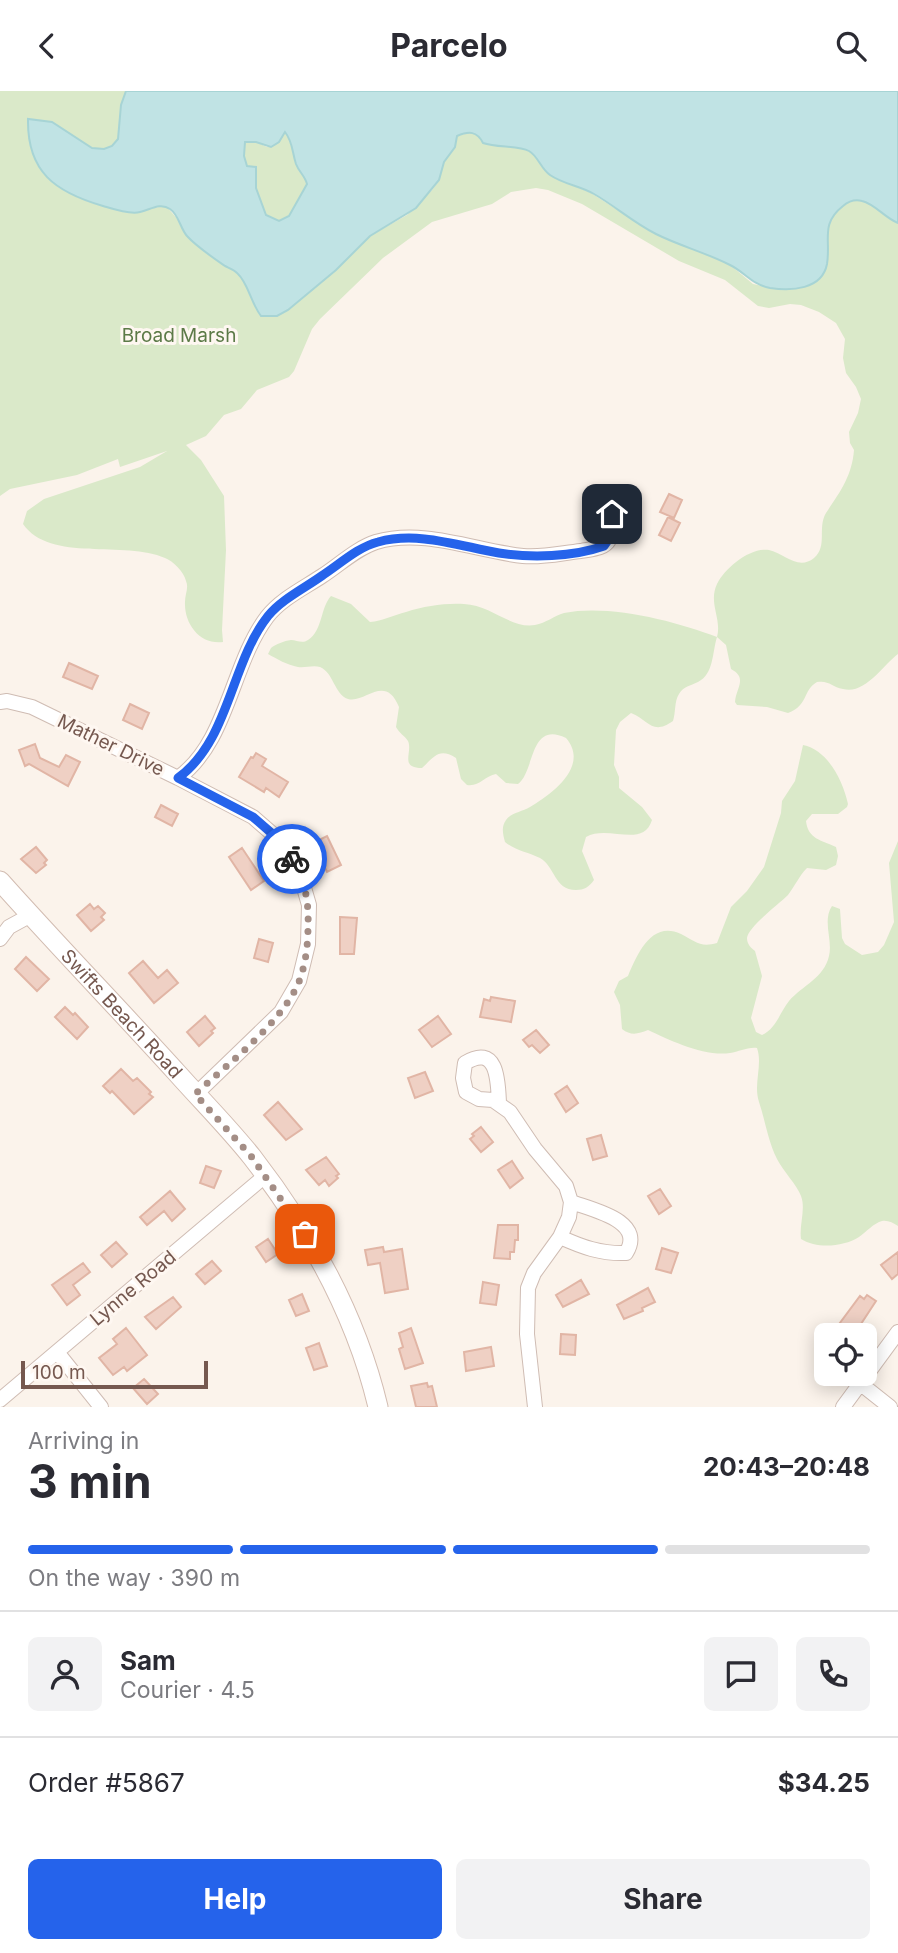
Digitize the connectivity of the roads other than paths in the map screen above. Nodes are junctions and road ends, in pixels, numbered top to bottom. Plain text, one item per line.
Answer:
1 (612, 514) dead end
2 (0, 702) edge
3 (178, 778) junction
4 (0, 881) edge
5 (31, 915) junction
6 (0, 939) edge
7 (195, 1094) junction
8 (499, 1103) dead end
9 (265, 1176) junction
10 (571, 1202) junction
11 (560, 1237) junction
12 (898, 1332) edge
13 (57, 1352) junction
14 (877, 1362) edge
15 (859, 1386) edge
16 (864, 1386) edge
17 (0, 1400) edge
18 (101, 1407) edge
19 (377, 1407) edge
20 (535, 1407) edge
21 (843, 1407) edge
22 (890, 1407) edge

1 - 3 street
2 - 3 street, Mather Drive
3 - 7 street, Mather Drive
4 - 5 street, Swifts Beach Road
5 - 6 street
5 - 7 street, Swifts Beach Road
7 - 9 street, Swifts Beach Road
8 - 10 street
9 - 13 street, Lynne Road
9 - 19 street, Swifts Beach Road
10 - 11 street
10 - 11 street
11 - 20 street
12 - 14 street
13 - 17 street, Lynne Road
13 - 18 street
15 - 21 street
16 - 22 street

